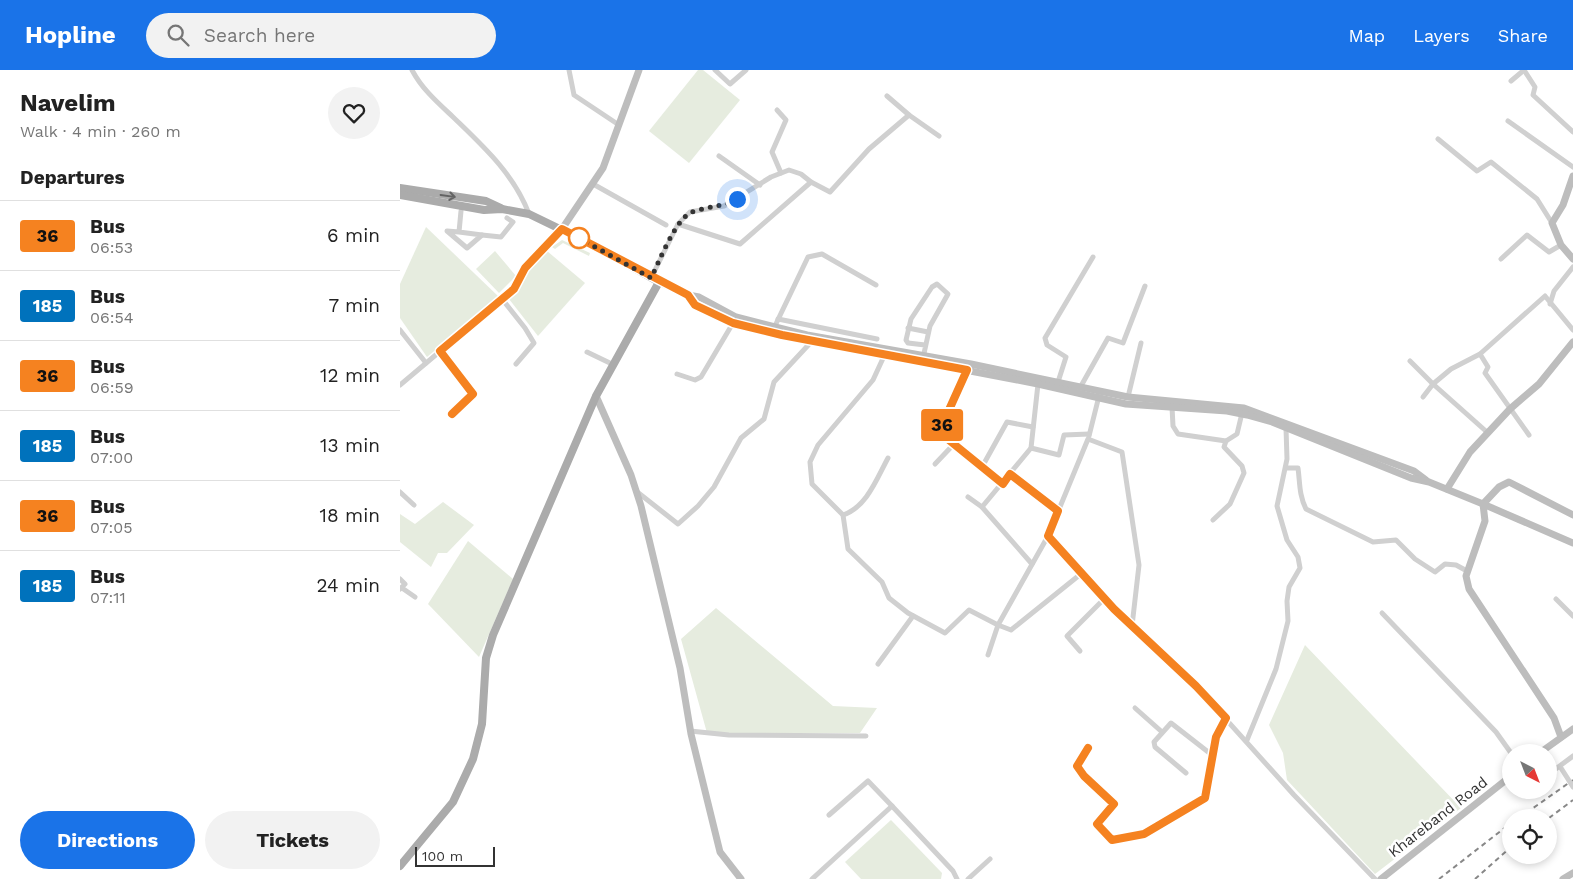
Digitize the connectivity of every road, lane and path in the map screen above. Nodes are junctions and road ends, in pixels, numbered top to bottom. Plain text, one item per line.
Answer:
1 (412, 70) edge
2 (569, 70) edge
3 (640, 70) edge
4 (715, 70) edge
5 (746, 70) edge
6 (1524, 70) edge
7 (1511, 81) dead end
8 (887, 96) dead end
9 (777, 110) dead end
10 (909, 115) junction
11 (1508, 121) dead end
12 (619, 125) junction
13 (1573, 132) edge
14 (939, 136) dead end
15 (1438, 139) dead end
16 (719, 156) dead end
17 (1573, 167) edge
18 (781, 173) junction
19 (1573, 176) edge
20 (812, 182) junction
21 (592, 184) junction
22 (760, 185) junction
23 (400, 188) edge
24 (400, 195) edge
25 (502, 209) junction
26 (461, 211) dead end
27 (529, 214) junction
28 (508, 218) dead end
29 (1552, 223) junction
30 (678, 224) junction
31 (666, 225) dead end
32 (562, 229) junction
33 (459, 232) junction
34 (482, 235) junction
35 (1560, 245) junction
36 (1093, 257) dead end
37 (1501, 259) dead end
38 (1573, 259) edge
39 (1573, 267) edge
40 (651, 278) junction
41 (659, 282) junction
42 (876, 284) dead end
43 (1145, 286) dead end
44 (688, 295) junction
45 (502, 299) junction
46 (1550, 304) junction
47 (778, 319) junction
48 (733, 323) junction
49 (774, 328) junction
50 (908, 328) junction
51 (400, 330) edge
52 (1573, 330) edge
53 (928, 332) junction
54 (813, 338) junction
55 (877, 339) dead end
56 (906, 341) junction
57 (1573, 342) edge
58 (1141, 343) dead end
59 (926, 345) junction
60 (440, 351) junction
61 (588, 352) dead end
62 (904, 352) junction
63 (885, 354) junction
64 (1480, 354) junction
65 (923, 358) junction
66 (1410, 361) dead end
67 (426, 363) junction
68 (516, 364) dead end
69 (614, 366) junction
70 (967, 370) junction
71 (677, 374) dead end
72 (1058, 382) junction
73 (1038, 384) junction
74 (1433, 384) junction
75 (400, 385) edge
76 (1081, 386) junction
77 (1099, 395) junction
78 (596, 396) junction
79 (1128, 397) junction
80 (1423, 397) dead end
81 (1172, 407) junction
82 (1510, 409) junction
83 (452, 414) dead end
84 (1242, 414) junction
85 (1033, 427) junction
86 (1286, 428) junction
87 (1488, 432) junction
88 (1529, 435) dead end
89 (1089, 437) junction
90 (1226, 441) junction
91 (1328, 442) junction
92 (954, 444) junction
93 (1031, 448) junction
94 (888, 458) dead end
95 (935, 464) dead end
96 (982, 467) junction
97 (1286, 468) junction
98 (1010, 474) junction
99 (1003, 484) junction
100 (1447, 489) junction
101 (636, 490) junction
102 (400, 492) edge
103 (968, 497) dead end
104 (1483, 504) junction
105 (414, 505) dead end
106 (982, 507) junction
107 (1058, 511) junction
108 (843, 515) junction
109 (1573, 515) edge
110 (1213, 520) dead end
111 (1048, 536) junction
112 (1573, 543) edge
113 (1032, 564) junction
114 (1467, 571) junction
115 (1082, 573) junction
116 (400, 579) edge
117 (401, 588) edge
118 (415, 597) dead end
119 (1105, 598) junction
120 (1556, 599) dead end
121 (1382, 613) dead end
122 (913, 616) junction
123 (1573, 616) edge
124 (998, 625) junction
125 (1132, 626) junction
126 (1080, 651) dead end
127 (988, 655) dead end
128 (878, 664) dead end
129 (1135, 708) dead end
130 (1226, 718) junction
131 (1573, 729) edge
132 (690, 731) junction
133 (1162, 732) junction
134 (866, 736) dead end
135 (1561, 737) junction
136 (1247, 740) junction
137 (1505, 744) edge
138 (1552, 744) edge
139 (1088, 748) dead end
140 (1212, 755) junction
141 (1573, 758) edge
142 (1558, 768) edge
143 (1186, 773) dead end
144 (1502, 783) edge
145 (1573, 787) edge
146 (892, 806) junction
147 (829, 815) dead end
148 (990, 859) dead end
149 (400, 866) edge
150 (1573, 873) edge
151 (741, 879) edge
152 (812, 879) edge
153 (957, 879) edge
154 (968, 879) edge
155 (1375, 879) edge
156 (1381, 879) edge
157 (1563, 879) edge

1 - 27 street
2 - 12 street
3 - 12 main road
4 - 5 street
6 - 7 street
6 - 13 street
8 - 10 street
9 - 18 street
10 - 14 street
10 - 20 street
11 - 17 street
12 - 21 main road
15 - 29 street
16 - 22 street
18 - 20 street
18 - 22 street
19 - 29 main road
20 - 30 street
21 - 31 street
21 - 32 main road
22 - 30 street
23 -> 25 main road
24 - 25 main road
25 - 27 main road
26 - 33 street
27 - 32 main road
28 - 34 street
29 - 35 main road
30 - 40 street
32 - 40 main road
32 - 45 street
33 - 34 street
33 - 34 street
35 - 37 street
35 - 38 main road
36 - 72 street
39 - 46 street
40 - 41 main road
41 - 44 main road
41 - 69 main road
42 - 47 street
43 - 76 street
44 - 48 main road
44 - 49 main road
45 - 60 street
45 - 68 street
46 - 52 street
46 - 64 street
47 - 49 street
47 - 55 street
48 - 54 main road
48 - 71 street
49 - 54 main road
50 - 53 street
50 - 53 street
50 - 56 street
51 - 67 street
53 - 59 street
54 - 62 main road
54 - 63 main road
54 - 101 street
56 - 59 street
56 - 62 street
57 - 82 main road
58 - 79 street
59 - 65 street
60 - 67 street
60 - 83 street
61 - 69 street
62 - 65 main road
63 - 65 main road
63 - 108 street
64 - 74 street
64 - 82 street
65 - 70 main road
65 - 72 main road
66 - 74 street
67 - 75 street
69 - 78 main road
70 - 73 main road
70 - 92 street
72 - 76 main road
73 - 77 main road
73 - 85 street
74 - 80 street
74 - 87 street
76 - 77 main road
77 - 79 main road
77 - 81 main road
77 - 89 street
78 - 101 main road
78 - 149 main road
79 - 91 main road
81 - 84 main road
81 - 90 street
82 - 87 main road
82 - 88 street
84 - 86 main road
84 - 90 street
85 - 93 street
85 - 96 street
86 - 91 main road
86 - 97 street
87 - 100 main road
89 - 93 street
89 - 107 street
89 - 125 street
90 - 110 street
91 - 100 main road
92 - 95 street
92 - 96 street
93 - 98 street
94 - 108 street
96 - 99 street
97 - 114 street
97 - 136 street
98 - 99 street
98 - 107 street
99 - 106 street
100 - 104 main road
101 - 132 main road
102 - 105 street
103 - 106 street
104 - 109 main road
104 - 112 main road
104 - 114 main road
106 - 113 street
107 - 111 street
108 - 122 street
111 - 113 street
111 - 115 street
113 - 124 street
114 - 135 main road
115 - 119 street
115 - 124 street
116 - 117 street
117 - 118 street
119 - 125 street
119 - 126 street
120 - 123 street
121 - 137 street
122 - 124 street
122 - 128 street
124 - 127 street
125 - 130 street
129 - 133 street
130 - 136 street
130 - 140 street
131 - 135 main road
132 - 134 street
132 - 151 main road
133 - 140 street
133 - 143 street
135 - 138 main road
136 - 155 street
139 - 140 street
141 - 142 street
141 - 145 street, bridge
144 - 156 main road, Khareband Road
146 - 147 street
146 - 152 street
146 - 153 street
148 - 154 street
150 - 157 main road

